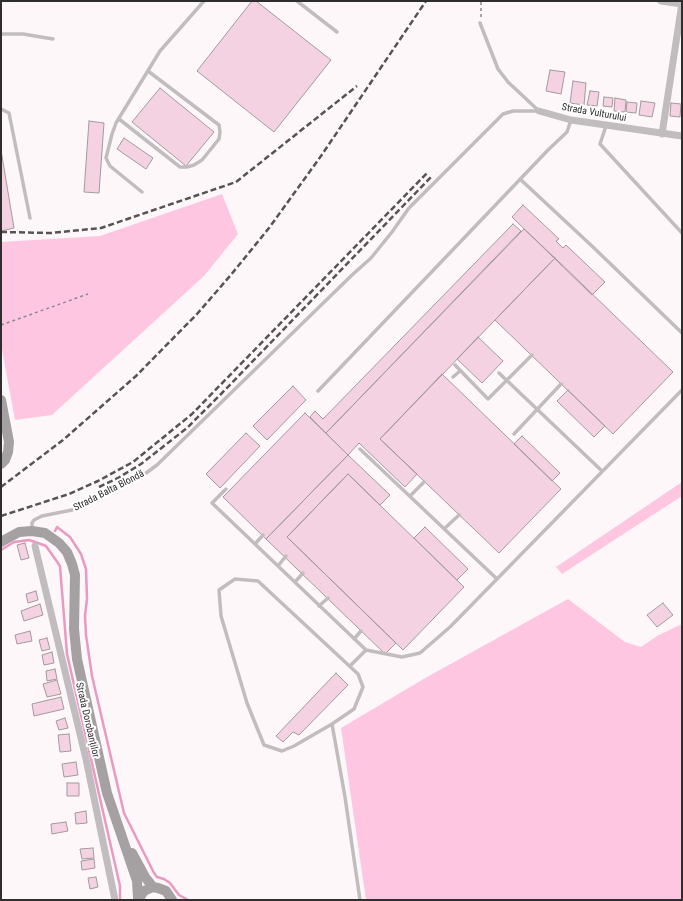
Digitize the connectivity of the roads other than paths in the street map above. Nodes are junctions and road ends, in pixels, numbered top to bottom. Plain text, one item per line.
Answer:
1 (204, 1) edge
2 (297, 1) edge
3 (661, 1) edge
4 (682, 4) edge
5 (480, 23) road end
6 (337, 32) dead end
7 (1, 34) edge
8 (53, 39) dead end
9 (148, 72) junction
10 (1, 109) edge
11 (539, 111) junction
12 (119, 119) junction
13 (571, 120) junction
14 (606, 126) junction
15 (662, 134) junction
16 (682, 136) edge
17 (520, 179) junction
18 (142, 192) dead end
19 (30, 218) dead end
20 (682, 233) edge
21 (682, 333) edge
22 (532, 355) dead end
23 (455, 365) dead end
24 (460, 371) junction
25 (499, 373) dead end
26 (453, 377) dead end
27 (507, 380) junction
28 (561, 384) dead end
29 (682, 390) edge
30 (318, 391) dead end
31 (1, 400) edge
32 (537, 409) junction
33 (514, 434) dead end
34 (360, 449) dead end
35 (1, 464) edge
36 (602, 471) junction
37 (424, 482) dead end
38 (226, 489) dead end
39 (410, 496) junction
40 (459, 514) dead end
41 (444, 529) junction
42 (32, 531) junction
43 (262, 535) dead end
44 (1, 542) edge
45 (255, 544) junction
46 (35, 546) dead end
47 (286, 556) dead end
48 (278, 566) junction
49 (303, 573) dead end
50 (497, 579) junction
51 (295, 582) junction
52 (328, 598) dead end
53 (319, 606) junction
54 (361, 631) dead end
55 (354, 639) junction
56 (366, 650) junction
57 (350, 666) junction
58 (332, 724) junction
59 (118, 826) junction
60 (153, 888) junction
61 (138, 899) edge
62 (115, 900) edge
63 (172, 900) edge
64 (360, 900) edge

1 - 9 lane
2 - 6 lane
3 - 4 street
4 - 15 street
5 - 11 lane, Strada Vulturului
7 - 8 lane
9 - 12 lane
9 - 12 lane
10 - 19 lane
11 - 13 street, Strada Vulturului
11 - 42 lane, Strada Balta Blondă
12 - 18 lane
13 - 14 street, Strada Vulturului
13 - 17 lane
14 - 15 street, Strada Vulturului
14 - 20 lane
15 - 16 street, Strada Vulturului
17 - 21 lane
17 - 30 lane
22 - 27 lane
23 - 24 lane
24 - 26 lane
24 - 27 lane
25 - 27 lane
27 - 32 lane
28 - 32 lane
29 - 36 lane
31 - 35 main road
32 - 33 lane
32 - 36 lane
34 - 39 lane
36 - 50 lane
37 - 39 lane
38 - 45 lane
39 - 41 lane
40 - 41 lane
41 - 50 lane
42 - 44 main road
42 - 59 main road
43 - 45 lane
45 - 48 lane
46 - 62 street, Strada Dorobanților
47 - 48 lane
48 - 51 lane
49 - 51 lane
50 - 56 lane
51 - 53 lane
52 - 53 lane
53 - 55 lane
54 - 55 lane
55 - 56 lane
56 - 57 lane
57 - 58 lane
57 - 58 lane
58 - 64 lane
59 - 60 main road
59 - 61 main road
60 - 61 main road
60 - 63 main road

